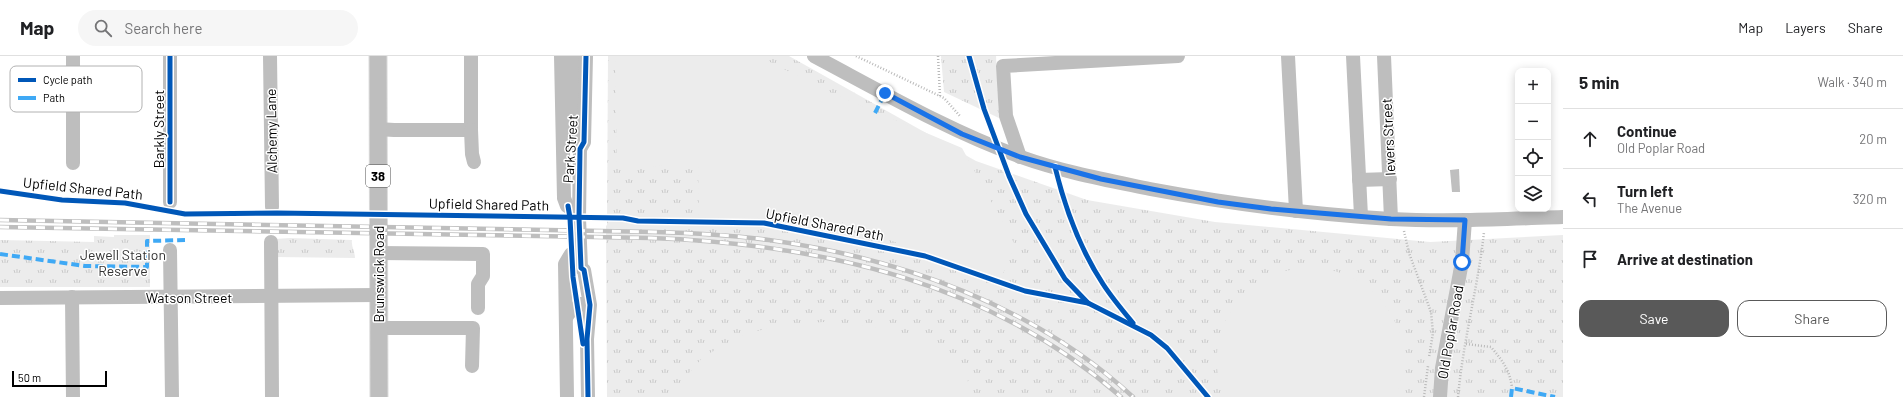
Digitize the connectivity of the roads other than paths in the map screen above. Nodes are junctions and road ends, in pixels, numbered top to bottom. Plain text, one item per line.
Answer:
1 (170, 56) edge
2 (270, 56) edge
3 (378, 56) edge
4 (471, 56) edge
5 (562, 56) edge
6 (574, 56) edge
7 (586, 56) edge
8 (814, 56) edge
9 (1178, 56) edge
10 (1288, 56) edge
11 (1353, 56) edge
12 (1384, 56) edge
13 (73, 112) edge
14 (378, 129) junction
15 (471, 130) junction
16 (580, 149) junction
17 (1018, 156) junction
18 (474, 162) dead end
19 (73, 163) dead end
20 (1390, 179) junction
21 (1359, 180) junction
22 (170, 202) dead end
23 (272, 207) dead end
24 (579, 210) junction
25 (1296, 211) junction
26 (1361, 216) junction
27 (1563, 217) edge
28 (1396, 219) junction
29 (1465, 220) junction
30 (271, 242) dead end
31 (170, 250) dead end
32 (580, 252) junction
33 (378, 253) junction
34 (581, 268) junction
35 (378, 295) junction
36 (272, 296) junction
37 (72, 297) junction
38 (170, 297) junction
39 (0, 298) edge
40 (581, 304) junction
41 (478, 308) dead end
42 (566, 318) junction
43 (378, 328) junction
44 (587, 339) junction
45 (472, 366) dead end
46 (172, 396) edge
47 (73, 397) edge
48 (272, 397) edge
49 (379, 397) edge
50 (567, 397) edge
51 (588, 397) edge
52 (1440, 397) edge

1 - 22 street, Barkly Street
2 - 23 street, Alchemy Lane
3 - 14 main road, Brunswick Road / 38
4 - 15 street
5 - 24 street, Park Street
6 - 16 street, Park Street
7 - 16 street, Park Street
8 - 17 street
9 - 17 street
10 - 25 street
11 - 21 street
12 - 20 street, Ievers Street
13 - 19 street
14 - 15 street
14 - 33 main road, Brunswick Road / 38
15 - 18 street
16 - 24 street, Park Street
17 - 25 street
20 - 21 street
20 - 28 street, Ievers Street
21 - 26 street
24 - 32 street, Park Street
25 - 26 street
26 - 28 street
27 - 29 street
28 - 29 street
29 - 52 street, Old Poplar Road
30 - 36 street
31 - 38 street
32 - 34 street, Park Street
32 - 42 street
33 - 35 main road, Brunswick Road / 38
33 - 41 street
34 - 40 street, Park Street
34 - 44 street, Park Street
35 - 36 street, Watson Street
35 - 43 main road, Brunswick Road / 38
36 - 38 street, Watson Street
36 - 48 street
37 - 38 street, Watson Street
37 - 39 street, Watson Street
37 - 47 street
38 - 46 street
40 - 42 street
40 - 44 street, Park Street
42 - 50 street
43 - 45 street
43 - 49 main road, Brunswick Road / 38
44 - 51 street, Park Street

